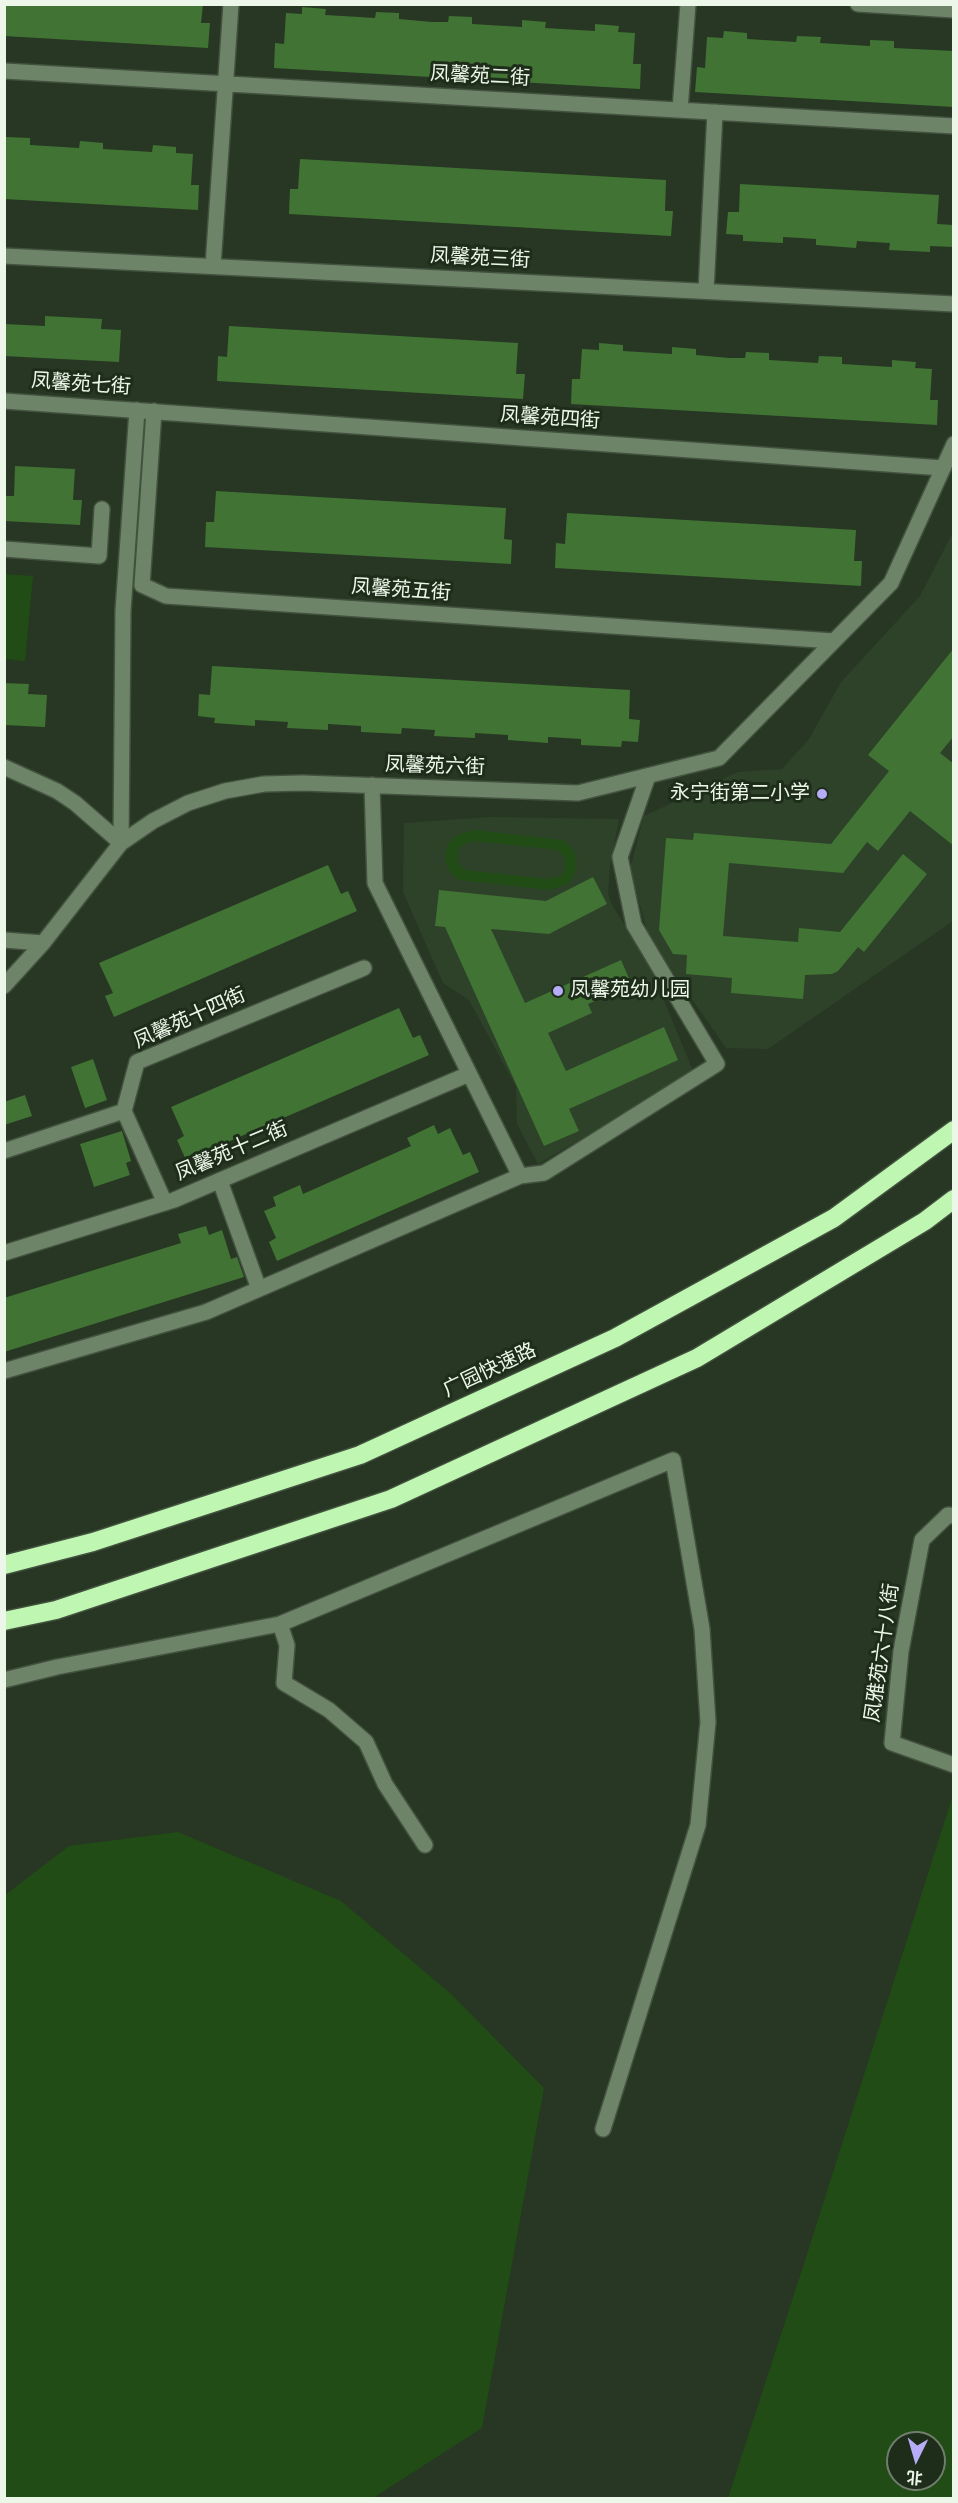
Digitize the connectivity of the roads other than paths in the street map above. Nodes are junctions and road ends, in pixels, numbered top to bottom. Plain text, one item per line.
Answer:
1 (231, 4) edge
2 (687, 4) edge
3 (858, 4) edge
4 (954, 10) edge
5 (4, 71) edge
6 (225, 83) junction
7 (680, 110) junction
8 (715, 112) junction
9 (954, 126) edge
10 (4, 256) edge
11 (213, 266) junction
12 (706, 291) junction
13 (954, 304) edge
14 (4, 401) edge
15 (137, 410) junction
16 (154, 411) junction
17 (954, 444) edge
18 (943, 468) junction
19 (102, 510) dead end
20 (4, 549) edge
21 (834, 641) junction
22 (4, 767) edge
23 (648, 776) junction
24 (372, 785) junction
25 (122, 843) junction
26 (4, 940) edge
27 (43, 943) junction
28 (364, 968) dead end
29 (4, 986) edge
30 (469, 1074) junction
31 (124, 1111) junction
32 (954, 1130) edge
33 (4, 1151) edge
34 (520, 1176) junction
35 (220, 1180) junction
36 (954, 1199) edge
37 (165, 1203) junction
38 (4, 1253) edge
39 (259, 1289) junction
40 (4, 1371) edge
41 (951, 1516) edge
42 (4, 1565) edge
43 (4, 1622) edge
44 (280, 1624) junction
45 (4, 1680) edge
46 (954, 1765) edge
47 (425, 1845) dead end
48 (603, 2129) dead end

1 - 6 street
2 - 7 street
3 - 4 street
5 - 6 street, 凤馨苑二街
6 - 7 street, 凤馨苑二街
6 - 11 street
7 - 8 street, 凤馨苑二街
8 - 9 street, 凤馨苑二街
8 - 12 street
10 - 11 street, 凤馨苑三街
11 - 12 street, 凤馨苑三街
12 - 13 street, 凤馨苑三街
14 - 15 street, 凤馨苑七街
15 - 16 street, 凤馨苑七街
15 - 25 street
16 - 18 street, 凤馨苑四街
16 - 21 street, 凤馨苑五街
17 - 18 street, 凤馨苑六街
18 - 21 street, 凤馨苑六街
19 - 20 street
21 - 23 street, 凤馨苑六街
22 - 25 street
23 - 24 street, 凤馨苑六街
23 - 34 street
24 - 25 street, 凤馨苑六街
24 - 30 street
25 - 27 street, 凤馨苑六街
26 - 27 street
27 - 29 street, 凤馨苑六街
28 - 31 street, 凤馨苑十四街
30 - 34 street
30 - 35 street, 凤馨苑十二街
31 - 33 street
31 - 37 street
32 - 42 highway, 广园快速路
34 - 39 street
35 - 37 street, 凤馨苑十二街
35 - 39 street
36 - 43 highway
37 - 38 street, 凤馨苑十二街
39 - 40 street
41 - 46 street, 凤雅苑六十八街
44 - 45 street
44 - 47 street
44 - 48 street

